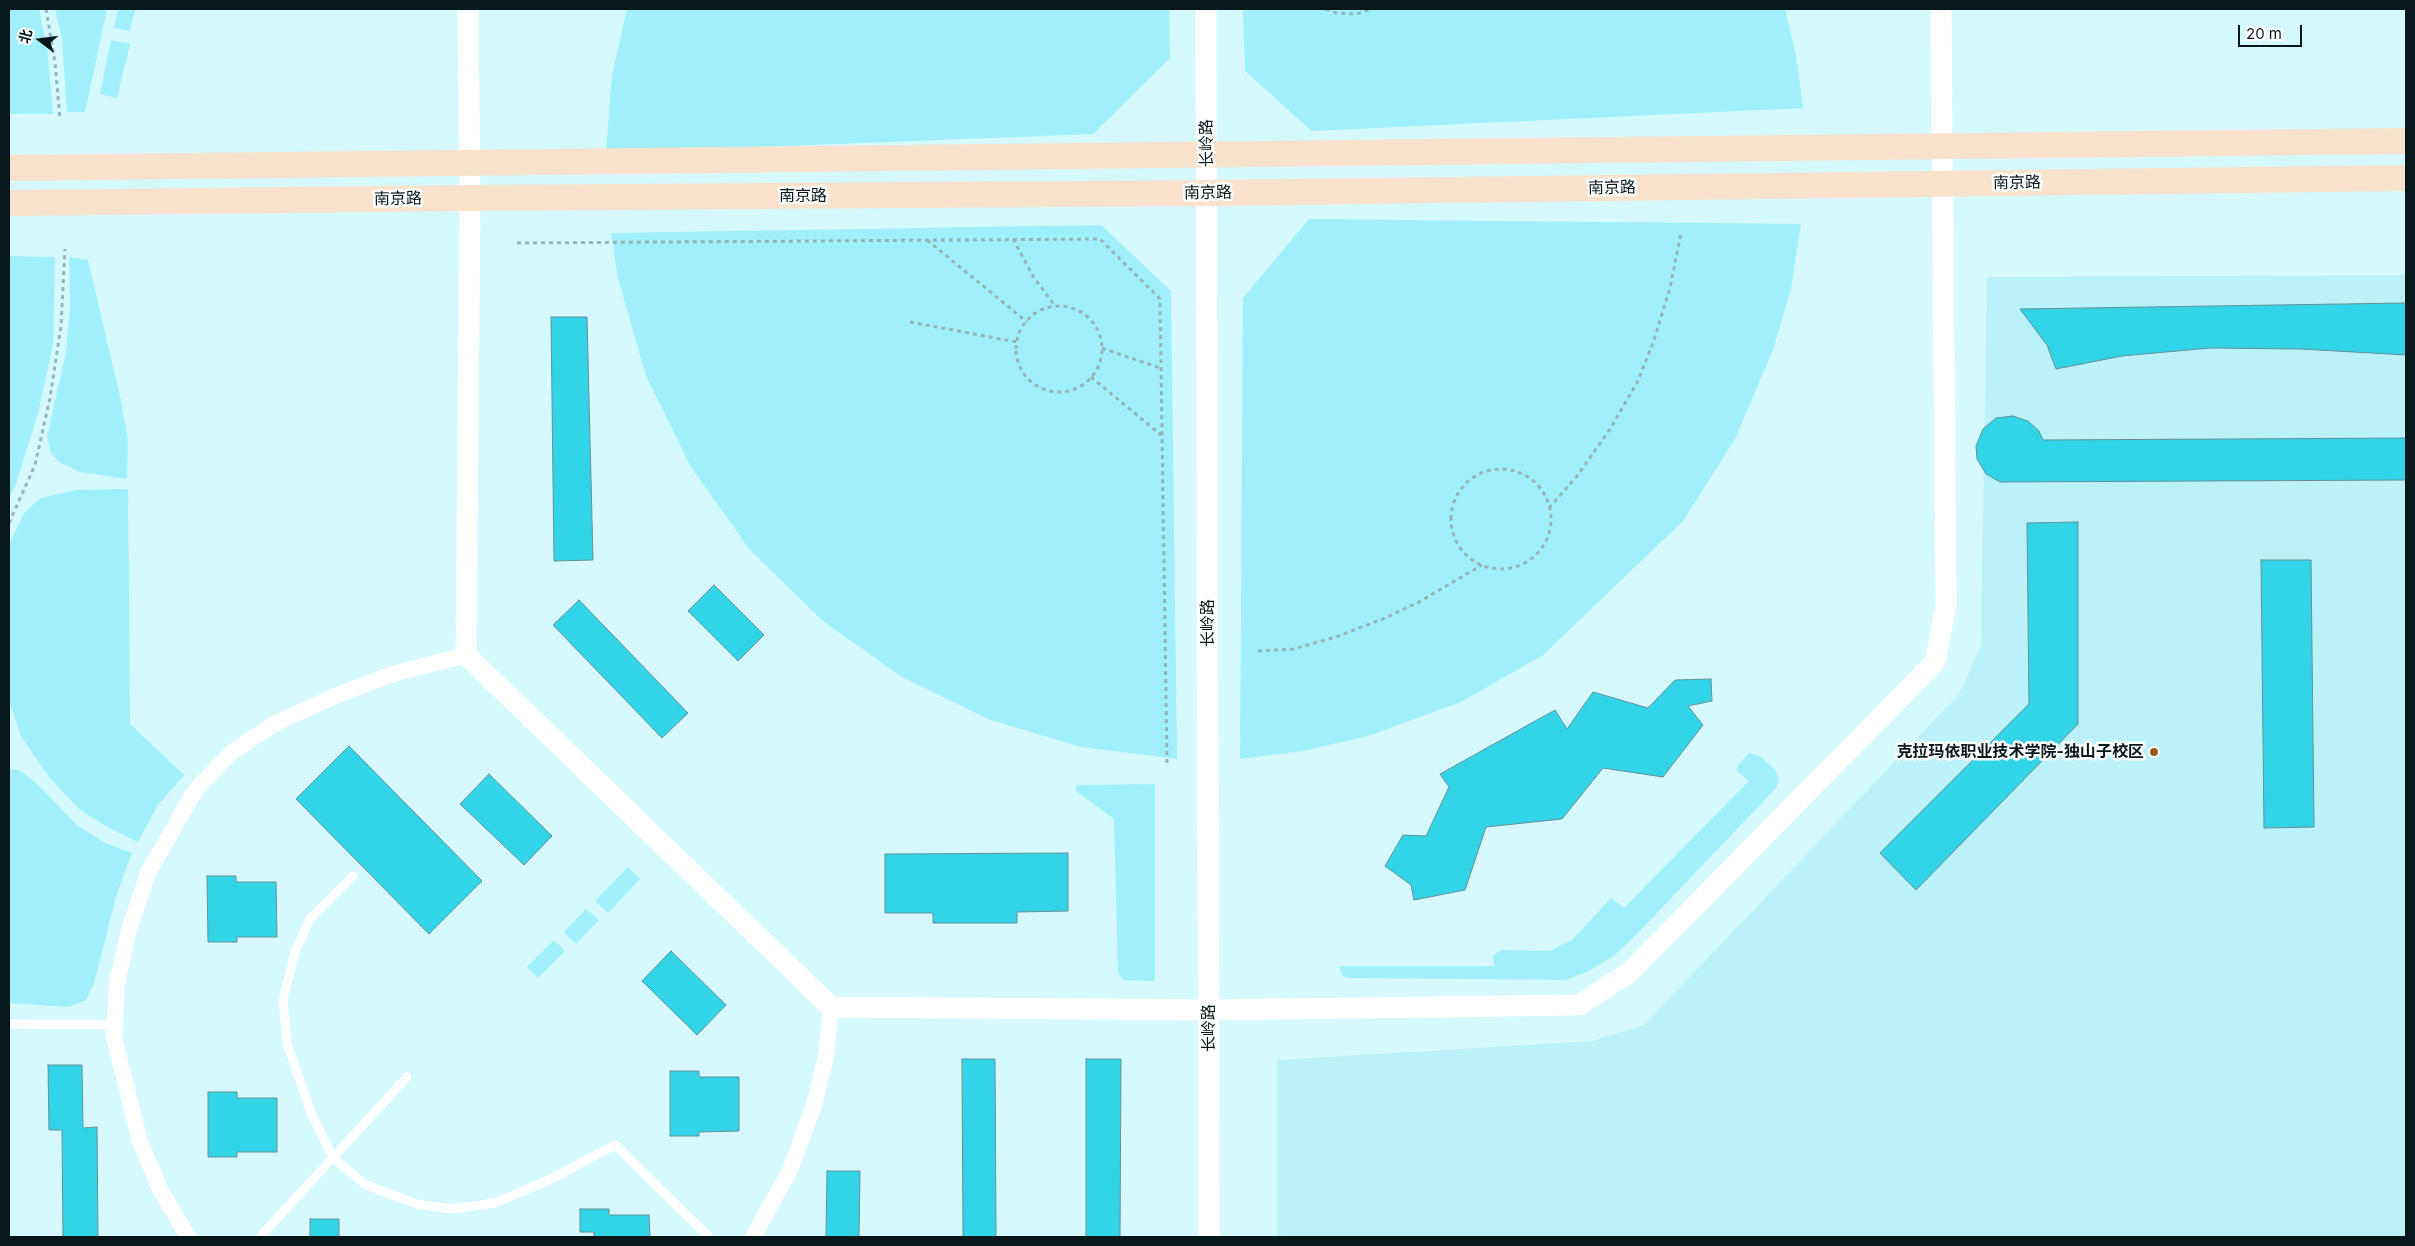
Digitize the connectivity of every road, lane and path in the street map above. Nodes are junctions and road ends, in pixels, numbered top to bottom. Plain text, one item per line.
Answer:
1 (46, 9) edge
2 (468, 9) edge
3 (1206, 9) edge
4 (1326, 9) edge
5 (1371, 9) edge
6 (1941, 9) edge
7 (60, 119) dead end
8 (2406, 142) edge
9 (1942, 146) junction
10 (1207, 153) junction
11 (470, 162) junction
12 (9, 168) edge
13 (2406, 178) edge
14 (1943, 184) junction
15 (1208, 193) junction
16 (470, 198) junction
17 (9, 203) edge
18 (1681, 234) dead end
19 (927, 240) junction
20 (1013, 240) junction
21 (517, 243) dead end
22 (65, 249) dead end
23 (1056, 306) junction
24 (910, 322) dead end
25 (1027, 322) junction
26 (1017, 342) junction
27 (1102, 348) junction
28 (1160, 368) junction
29 (1091, 377) junction
30 (1161, 434) junction
31 (1550, 508) junction
32 (9, 523) edge
33 (1482, 565) junction
34 (1258, 651) dead end
35 (466, 655) junction
36 (1167, 763) dead end
37 (353, 876) dead end
38 (831, 1007) junction
39 (1208, 1010) junction
40 (9, 1024) edge
41 (114, 1025) junction
42 (407, 1077) dead end
43 (333, 1158) junction
44 (188, 1237) edge
45 (260, 1237) edge
46 (709, 1237) edge
47 (753, 1237) edge
48 (1209, 1237) edge

1 - 7 path
2 - 11 street
3 - 10 street, 长岭路
4 - 5 path
6 - 9 street
8 - 9 main road
9 - 10 main road
9 - 14 street
10 - 11 main road
10 - 15 street, 长岭路
11 - 12 main road
11 - 16 street
13 - 14 main road, 南京路
14 - 15 main road, 南京路
14 - 39 street
15 - 16 main road, 南京路
15 - 39 street, 长岭路
16 - 17 main road, 南京路
16 - 35 street
18 - 31 path
19 - 20 path
19 - 21 path
19 - 25 path
20 - 23 path
20 - 28 path
22 - 32 path
23 - 25 path
23 - 27 path
24 - 26 path
25 - 26 path
26 - 29 path
27 - 28 path
27 - 29 path
28 - 30 path
29 - 30 path
30 - 36 path
31 - 33 path
31 - 33 path
33 - 34 path
35 - 38 street
35 - 41 street
37 - 43 lane
38 - 39 street
38 - 47 street
39 - 48 street, 长岭路
40 - 41 lane
41 - 44 street
42 - 43 lane
43 - 45 lane
43 - 46 lane

